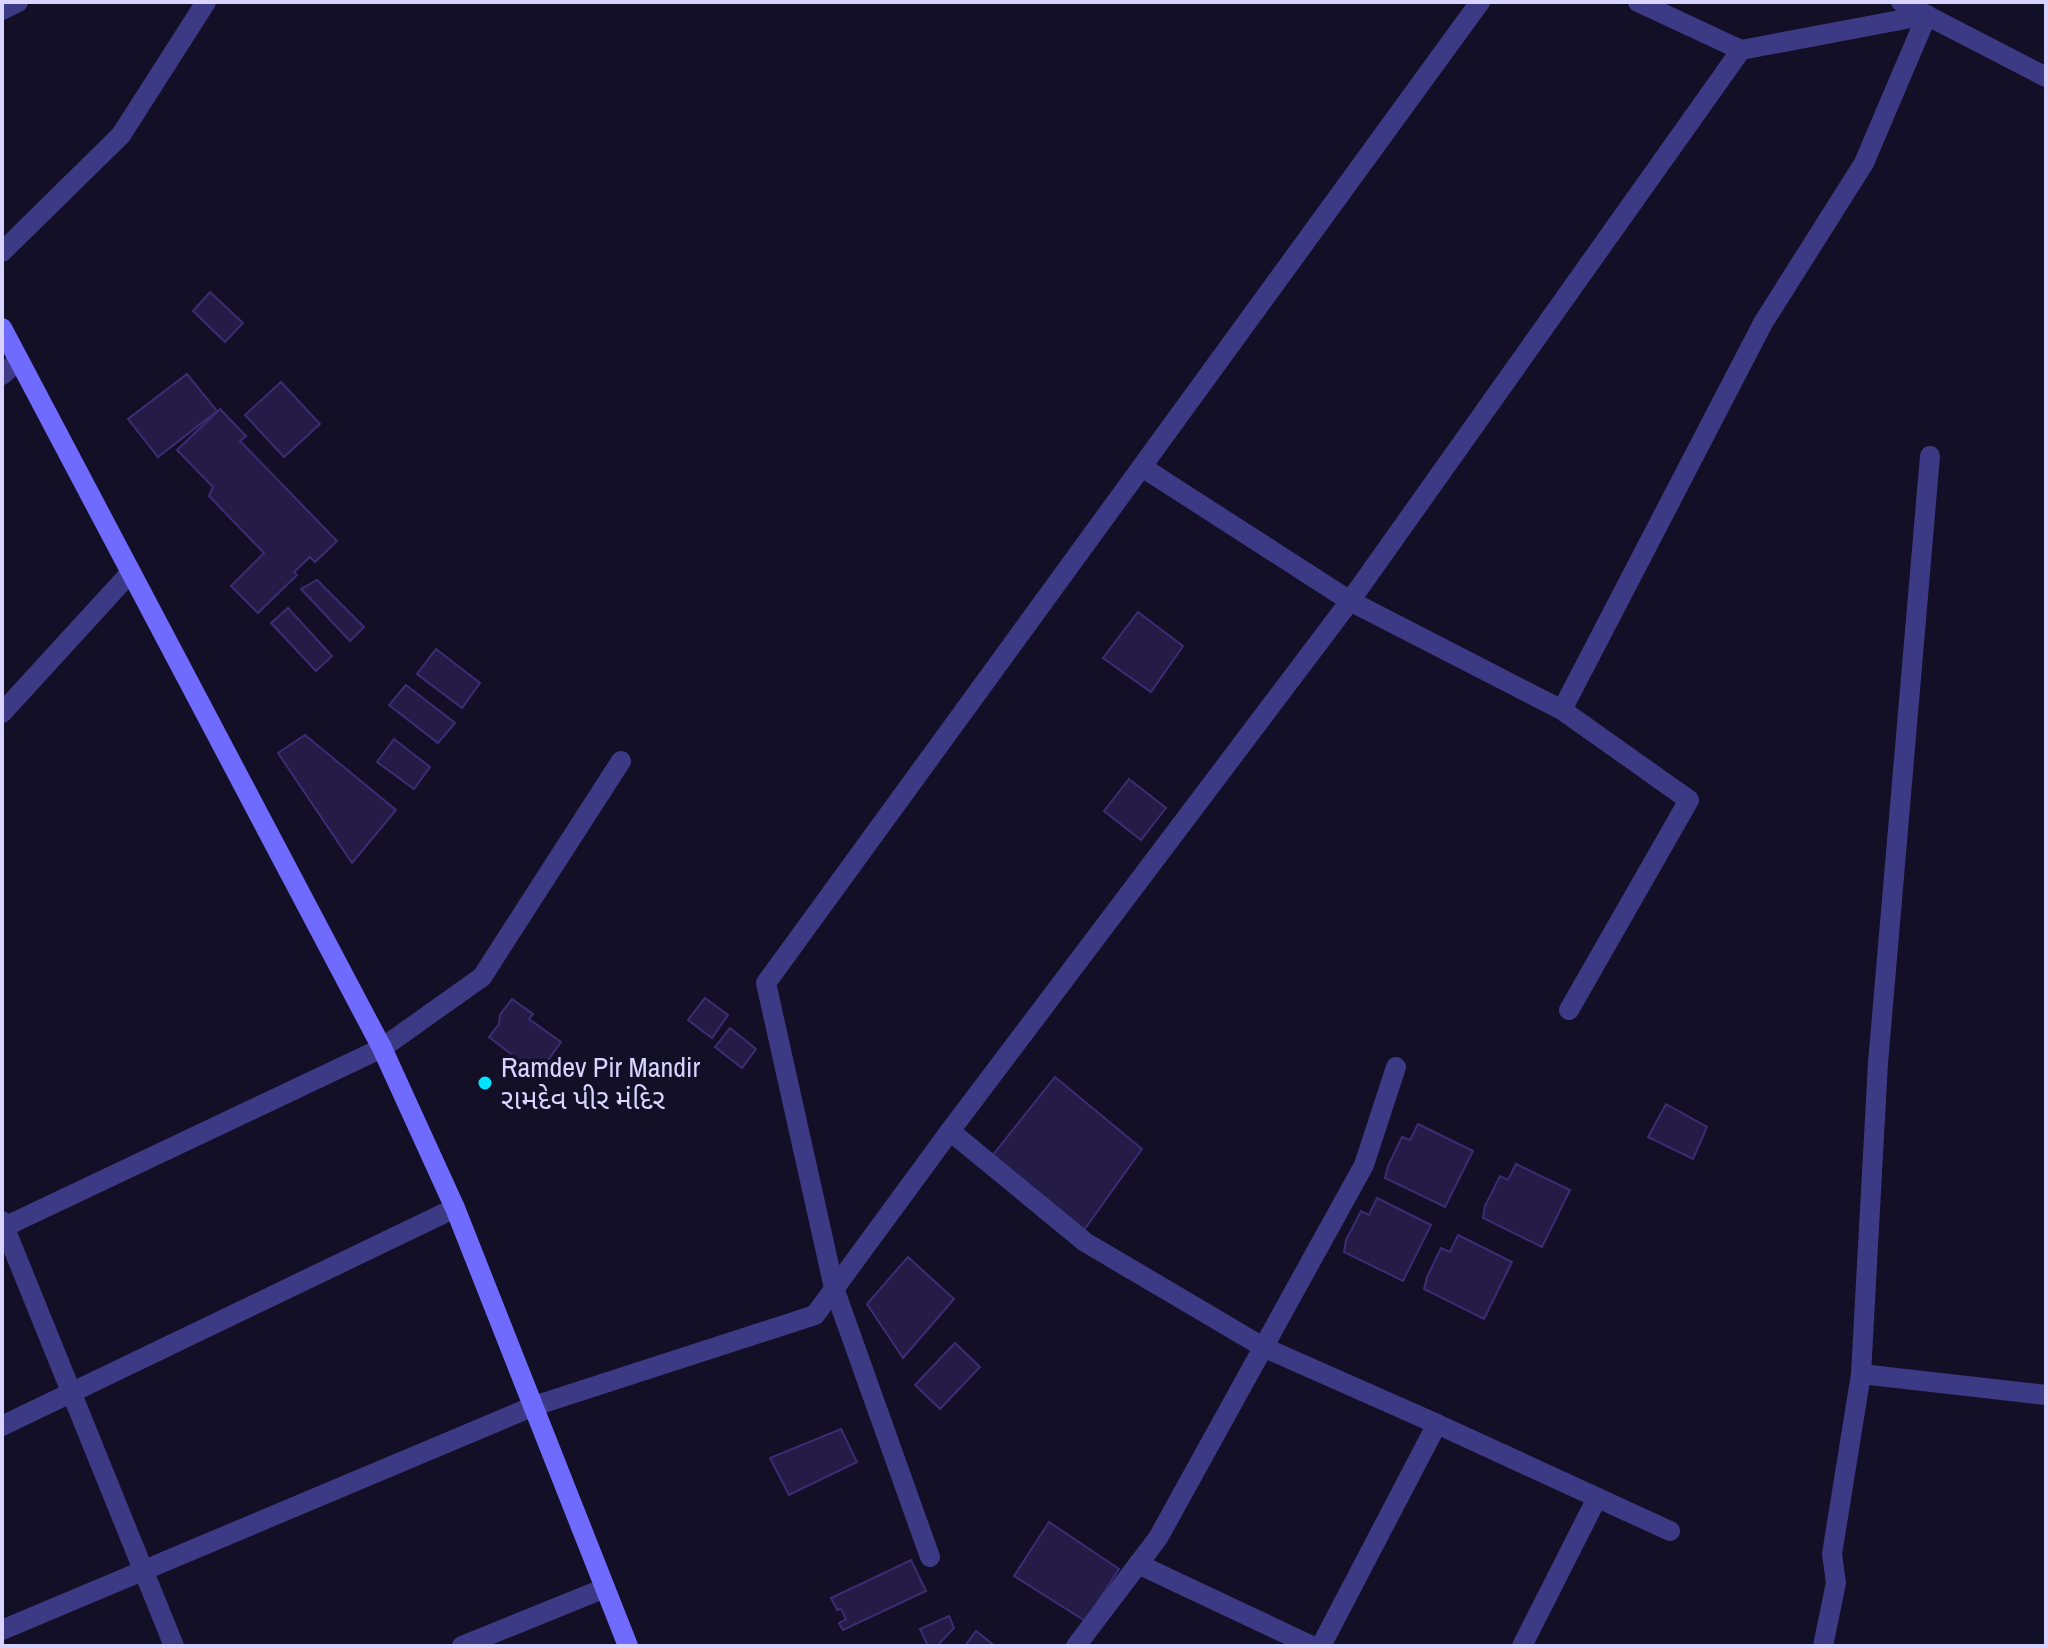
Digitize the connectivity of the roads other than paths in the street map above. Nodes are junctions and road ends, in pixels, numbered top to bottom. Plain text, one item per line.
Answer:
1 (18, 2) edge
2 (206, 2) edge
3 (1480, 2) edge
4 (1638, 2) edge
5 (1901, 2) edge
6 (1930, 9) edge
7 (2, 10) edge
8 (1741, 50) junction
9 (2046, 77) edge
10 (2, 252) edge
11 (2, 328) edge
12 (19, 360) junction
13 (2, 375) edge
14 (1930, 456) dead end
15 (1142, 467) junction
16 (131, 572) junction
17 (1350, 601) junction
18 (1562, 710) junction
19 (2, 713) edge
20 (621, 761) dead end
21 (1569, 1010) dead end
22 (382, 1048) junction
23 (1396, 1067) dead end
24 (950, 1131) junction
25 (455, 1208) junction
26 (3, 1225) edge
27 (834, 1288) junction
28 (1263, 1347) junction
29 (1861, 1374) junction
30 (72, 1393) junction
31 (2046, 1395) edge
32 (534, 1406) junction
33 (1437, 1424) junction
34 (2, 1426) edge
35 (1597, 1498) junction
36 (1670, 1531) dead end
37 (930, 1557) dead end
38 (1138, 1564) junction
39 (143, 1570) junction
40 (605, 1588) junction
41 (2, 1630) edge
42 (1078, 1645) edge
43 (174, 1646) edge
44 (462, 1646) edge
45 (628, 1646) edge
46 (1312, 1646) edge
47 (1321, 1646) edge
48 (1522, 1646) edge
49 (1823, 1646) edge

1 - 7 street
2 - 10 street
3 - 15 street
4 - 8 street
5 - 6 street
6 - 8 street
6 - 9 street
6 - 18 street
8 - 17 street
11 - 12 main road
12 - 13 street
12 - 16 main road
14 - 29 street
15 - 17 street
15 - 27 street
16 - 19 street
16 - 22 main road
17 - 18 street
17 - 24 street
18 - 21 street
20 - 22 street
22 - 25 main road
22 - 26 street
23 - 28 street
24 - 27 street
24 - 28 street
25 - 30 street
25 - 32 main road
26 - 30 street
27 - 32 street
27 - 37 street
28 - 33 street
28 - 38 street
29 - 31 street
29 - 49 street
30 - 34 street
30 - 39 street
32 - 39 street
32 - 40 main road
33 - 35 street
33 - 47 street
35 - 36 street
35 - 48 street
38 - 42 street
38 - 46 street
39 - 41 street
39 - 43 street
40 - 44 street
40 - 45 main road

